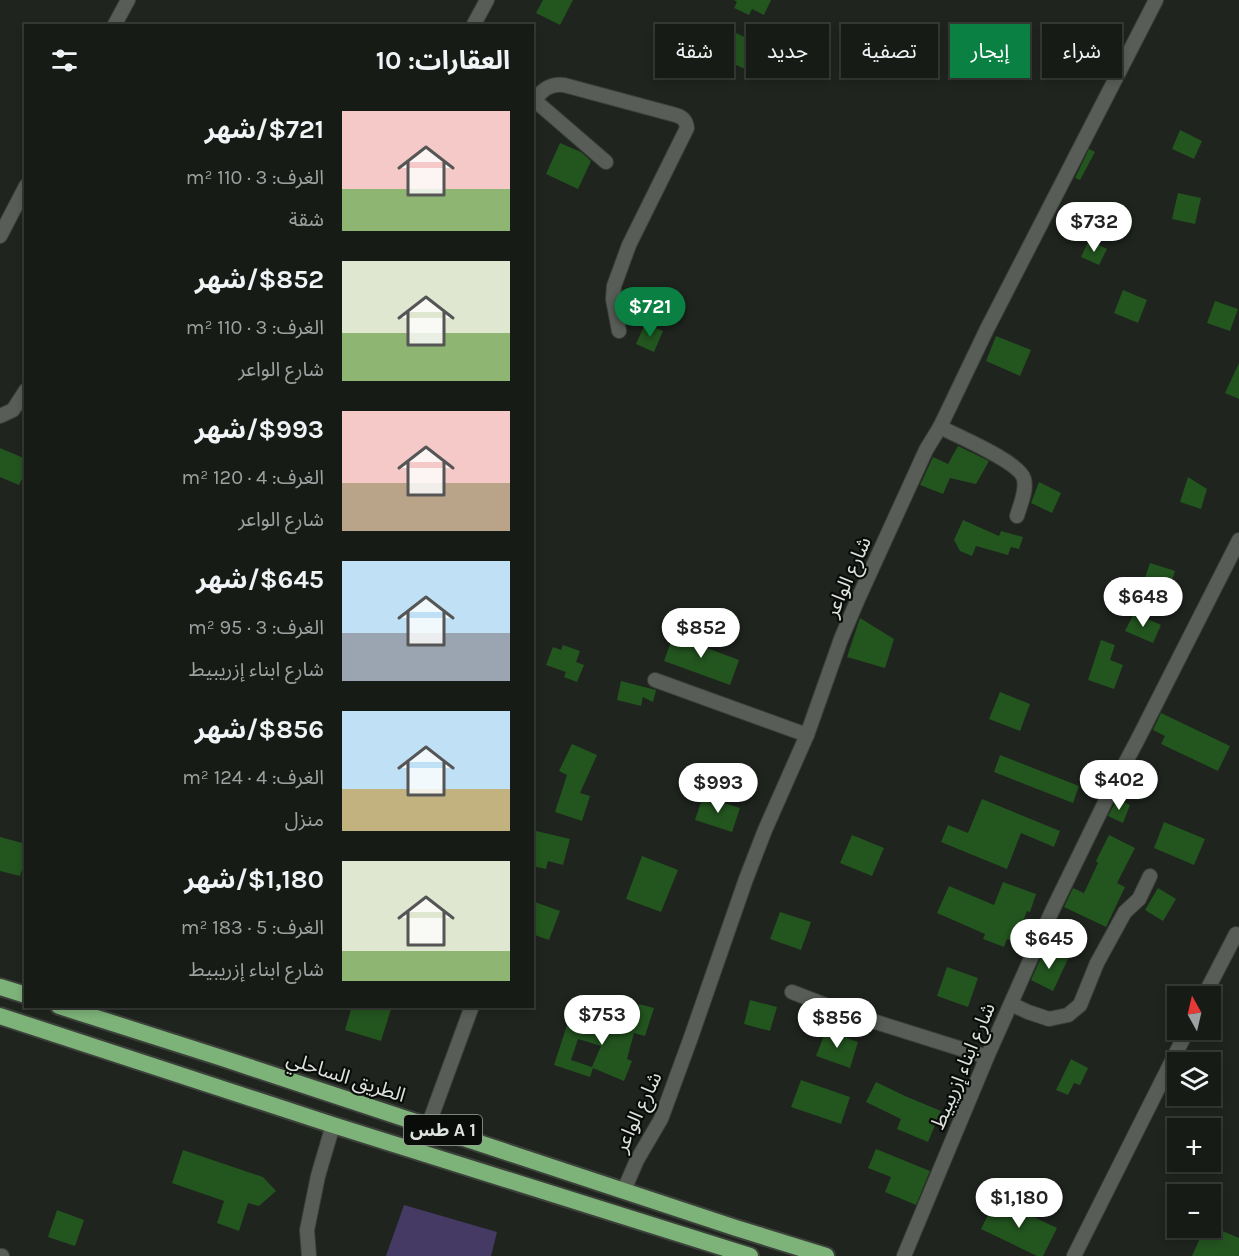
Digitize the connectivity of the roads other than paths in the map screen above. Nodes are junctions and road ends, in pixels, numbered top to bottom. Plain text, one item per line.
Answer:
1 (128, 0) edge
2 (487, 0) edge
3 (1156, 0) edge
4 (115, 24) edge
5 (474, 24) edge
6 (534, 100) edge
7 (534, 102) edge
8 (606, 162) dead end
9 (24, 190) edge
10 (0, 236) edge
11 (619, 331) dead end
12 (24, 394) edge
13 (0, 416) edge
14 (940, 427) junction
15 (1017, 516) dead end
16 (1239, 540) edge
17 (655, 680) dead end
18 (807, 735) junction
19 (1150, 876) dead end
20 (1236, 934) dead end
21 (1209, 986) edge
22 (0, 987) edge
23 (792, 992) dead end
24 (24, 994) edge
25 (1011, 1004) junction
26 (65, 1008) edge
27 (471, 1008) edge
28 (0, 1016) edge
29 (1182, 1040) edge
30 (987, 1057) junction
31 (333, 1125) junction
32 (428, 1126) junction
33 (624, 1190) junction
34 (309, 1256) edge
35 (750, 1256) edge
36 (826, 1256) edge
37 (904, 1256) edge
38 (1074, 1256) edge

1 - 4 street
2 - 5 street
3 - 14 street, شارع الواعر
6 - 11 street
7 - 8 street
9 - 10 street
12 - 13 street
14 - 15 street
14 - 18 street, شارع الواعر
16 - 25 street, شارع ابناء إزريبيط
17 - 18 street
18 - 33 street, شارع الواعر
19 - 25 street
20 - 21 street
22 - 24 highway
23 - 30 street
25 - 30 street, شارع ابناء إزريبيط
26 - 32 highway, الطريق الساحلي / طس A 1
27 - 32 street
28 - 31 highway, طس A 1
29 - 38 street
30 - 37 street, شارع ابناء إزريبيط
31 - 34 street
31 - 35 highway, طس A 1
32 - 33 highway, الطريق الساحلي / طس A 1
33 - 36 highway, الطريق الساحلي / طس A 1

